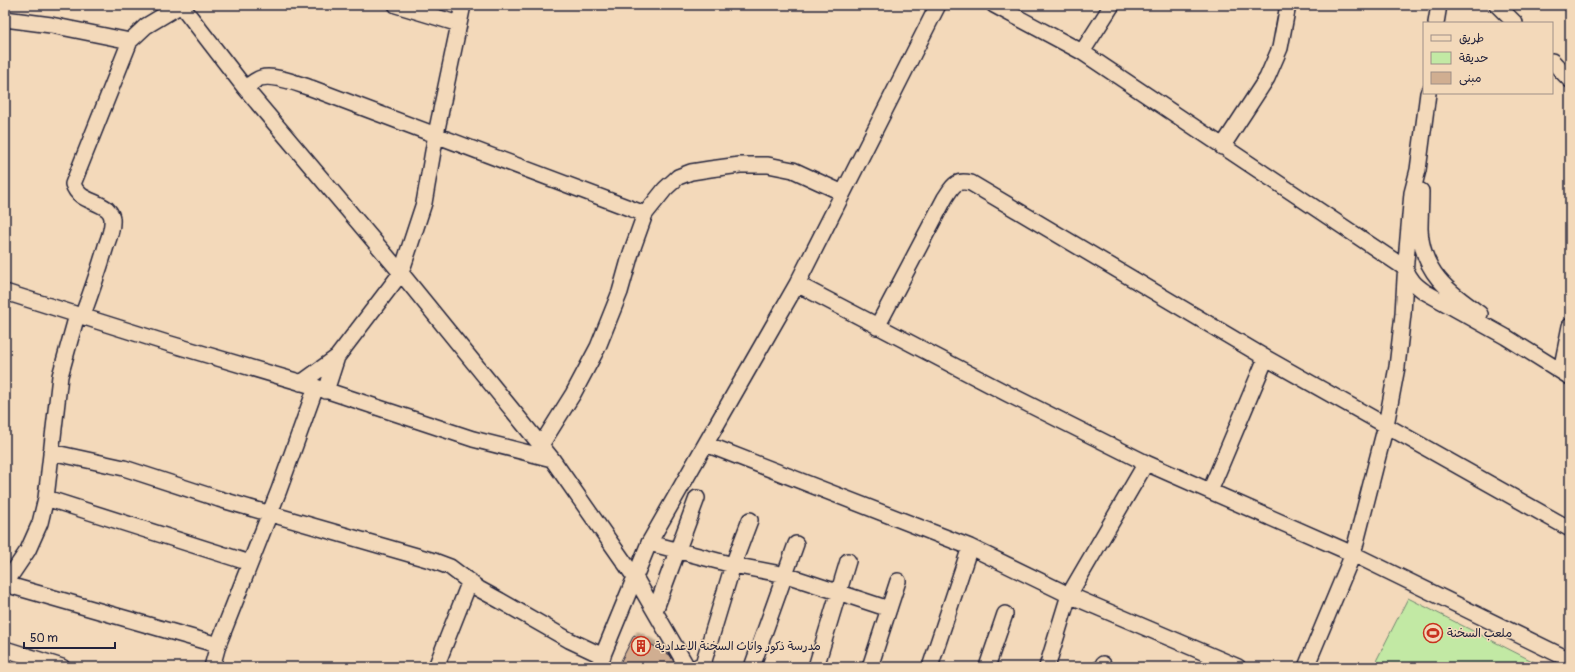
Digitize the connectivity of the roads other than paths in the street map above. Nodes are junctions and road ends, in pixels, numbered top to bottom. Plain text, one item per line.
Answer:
1 (181, 5) edge
2 (396, 5) edge
3 (463, 5) edge
4 (938, 5) edge
5 (994, 5) edge
6 (1112, 5) edge
7 (1288, 5) edge
8 (1438, 5) edge
9 (1497, 5) edge
10 (5, 19) edge
11 (1436, 22) edge
12 (1514, 22) edge
13 (459, 24) junction
14 (130, 41) junction
15 (1082, 52) junction
16 (1553, 62) edge
17 (1570, 80) edge
18 (245, 88) junction
19 (1428, 94) edge
20 (436, 134) junction
21 (1222, 147) junction
22 (1418, 170) junction
23 (843, 193) junction
24 (645, 214) junction
25 (1429, 264) junction
26 (1405, 268) junction
27 (401, 273) junction
28 (797, 284) junction
29 (1414, 285) junction
30 (5, 292) edge
31 (80, 316) junction
32 (1570, 326) edge
33 (877, 327) junction
34 (1506, 337) junction
35 (337, 357) junction
36 (1266, 358) junction
37 (1566, 374) edge
38 (301, 383) junction
39 (321, 389) junction
40 (1386, 425) junction
41 (706, 444) junction
42 (541, 445) junction
43 (51, 452) junction
44 (552, 459) junction
45 (1146, 462) junction
46 (1210, 491) junction
47 (46, 498) junction
48 (698, 498) dead end
49 (270, 512) junction
50 (750, 520) dead end
51 (1570, 529) edge
52 (649, 543) junction
53 (796, 544) dead end
54 (970, 547) junction
55 (677, 550) junction
56 (1353, 554) junction
57 (848, 561) dead end
58 (250, 563) junction
59 (733, 565) junction
60 (786, 575) junction
61 (636, 579) junction
62 (898, 580) dead end
63 (470, 581) junction
64 (5, 584) edge
65 (838, 592) junction
66 (1069, 595) junction
67 (889, 609) junction
68 (655, 610) junction
69 (1005, 614) dead end
70 (218, 645) junction
71 (5, 649) edge
72 (1570, 660) edge
73 (601, 662) edge
74 (704, 666) edge
75 (62, 667) edge
76 (212, 667) edge
77 (436, 667) edge
78 (688, 667) edge
79 (752, 667) edge
80 (816, 667) edge
81 (870, 667) edge
82 (930, 667) edge
83 (987, 667) edge
84 (1047, 667) edge
85 (1238, 667) edge
86 (1306, 667) edge

1 - 14 street
1 - 18 street
2 - 13 street
3 - 13 street
4 - 23 street
5 - 15 street
6 - 15 street
7 - 21 street
8 - 11 street
9 - 12 street
10 - 14 street
13 - 20 street
14 - 31 street
15 - 21 street
16 - 17 street
18 - 20 street
18 - 27 street
19 - 22 street
20 - 24 street
20 - 27 street
21 - 26 street
22 - 25 street
22 - 26 street
23 - 24 street
23 - 28 street
24 - 42 street
25 - 26 street
25 - 29 street
25 - 34 street
26 - 29 street
26 - 40 street
27 - 35 street
27 - 42 street
28 - 33 street
28 - 41 street
29 - 34 street
30 - 31 street
31 - 38 street
31 - 43 street
32 - 37 street
33 - 36 street
33 - 45 street
34 - 37 street
35 - 38 street
35 - 39 street
36 - 40 street
36 - 46 street
38 - 39 street
39 - 44 street
39 - 49 street
40 - 51 street
40 - 56 street
41 - 52 street
41 - 54 street
42 - 44 street
43 - 47 street
43 - 49 street
44 - 61 street
45 - 46 street
45 - 66 street
46 - 56 street
47 - 58 street
47 - 64 street
48 - 55 street
49 - 58 street
49 - 63 street
50 - 59 street
52 - 55 street
52 - 61 street
53 - 60 street
54 - 66 street
54 - 82 street
55 - 59 street
55 - 68 street
56 - 72 street
56 - 86 street
57 - 65 street
58 - 70 street
59 - 60 street
59 - 74 street
60 - 65 street
60 - 79 street
61 - 68 street
61 - 73 street
62 - 67 street
63 - 73 street
63 - 77 street
64 - 70 street
65 - 67 street
65 - 80 street
66 - 84 street
66 - 85 street
67 - 81 street
68 - 78 street
69 - 83 street
70 - 76 street
71 - 75 street

